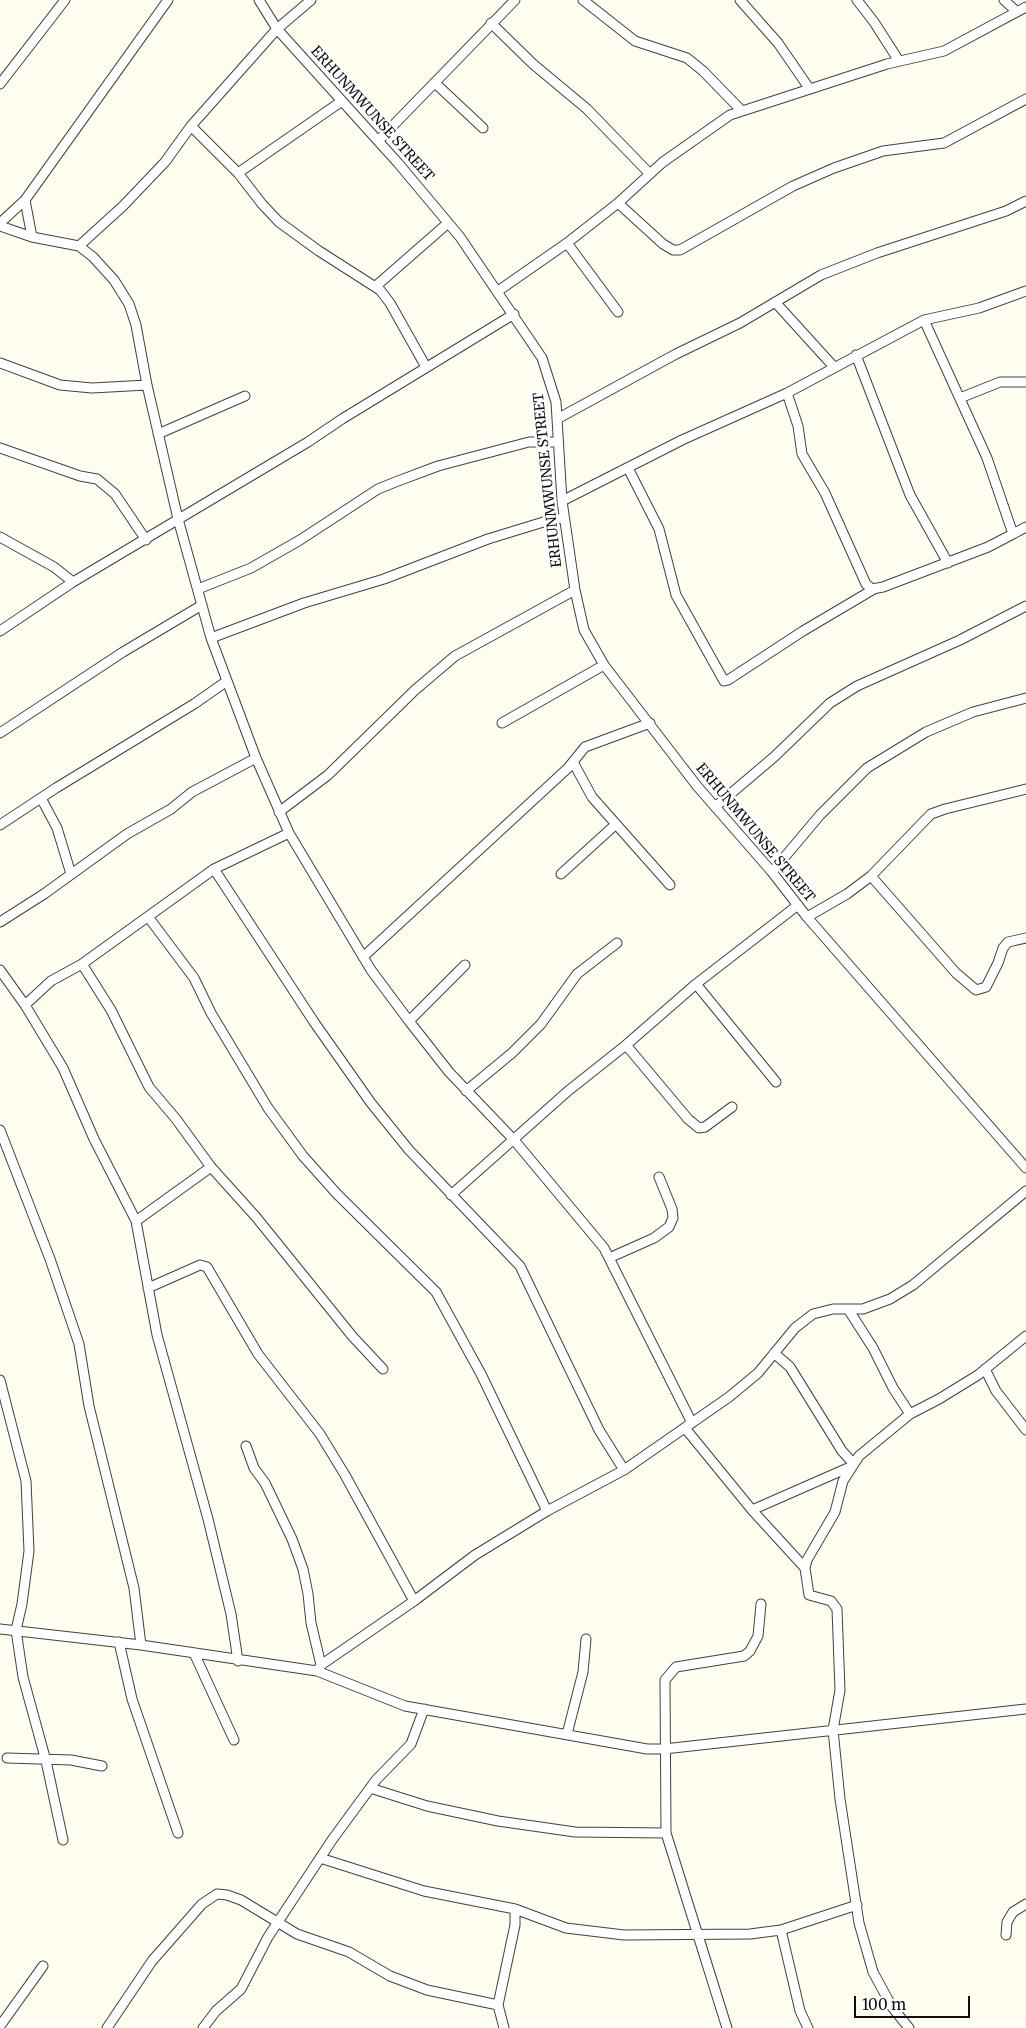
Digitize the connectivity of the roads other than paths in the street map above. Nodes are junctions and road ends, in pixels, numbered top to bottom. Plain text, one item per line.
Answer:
1 (65, 0) edge
2 (168, 0) edge
3 (259, 0) edge
4 (311, 0) edge
5 (515, 0) edge
6 (583, 0) edge
7 (740, 0) edge
8 (857, 0) edge
9 (1004, 0) edge
10 (1026, 7) edge
11 (1017, 12) junction
12 (491, 23) junction
13 (277, 29) junction
14 (899, 61) junction
15 (436, 83) junction
16 (0, 84) edge
17 (809, 88) junction
18 (1026, 99) edge
19 (342, 101) junction
20 (742, 110) junction
21 (191, 126) junction
22 (483, 128) dead end
23 (378, 141) junction
24 (238, 173) junction
25 (649, 173) junction
26 (25, 200) junction
27 (1026, 202) edge
28 (618, 203) junction
29 (448, 223) junction
30 (0, 224) edge
31 (32, 237) junction
32 (567, 243) junction
33 (79, 246) junction
34 (376, 286) junction
35 (498, 291) junction
36 (1026, 291) edge
37 (775, 302) junction
38 (618, 312) dead end
39 (514, 314) junction
40 (924, 320) junction
41 (856, 355) junction
42 (0, 364) edge
43 (834, 367) junction
44 (426, 368) junction
45 (1026, 382) edge
46 (147, 386) junction
47 (787, 393) junction
48 (245, 396) dead end
49 (960, 398) junction
50 (557, 419) junction
51 (158, 434) junction
52 (558, 442) junction
53 (0, 448) edge
54 (628, 468) junction
55 (562, 501) junction
56 (563, 518) junction
57 (178, 519) junction
58 (1026, 527) edge
59 (1013, 534) junction
60 (0, 537) edge
61 (146, 540) junction
62 (948, 563) junction
63 (73, 582) junction
64 (198, 589) junction
65 (874, 589) junction
66 (575, 590) junction
67 (202, 605) junction
68 (1026, 606) edge
69 (0, 631) edge
70 (211, 638) junction
71 (604, 666) junction
72 (227, 681) junction
73 (1026, 698) edge
74 (502, 723) dead end
75 (650, 723) junction
76 (0, 733) edge
77 (256, 758) junction
78 (573, 762) junction
79 (1026, 789) edge
80 (41, 798) junction
81 (715, 807) junction
82 (279, 812) junction
83 (0, 825) edge
84 (614, 825) junction
85 (289, 833) junction
86 (214, 869) junction
87 (772, 872) junction
88 (71, 874) junction
89 (561, 874) dead end
90 (871, 876) junction
91 (670, 885) dead end
92 (798, 905) junction
93 (807, 917) junction
94 (149, 918) junction
95 (0, 922) edge
96 (1026, 938) edge
97 (617, 943) dead end
98 (362, 956) junction
99 (82, 964) junction
100 (465, 965) dead end
101 (0, 970) edge
102 (696, 984) junction
103 (25, 1005) junction
104 (409, 1022) junction
105 (626, 1045) junction
106 (776, 1082) dead end
107 (466, 1091) junction
108 (732, 1107) dead end
109 (0, 1130) edge
110 (514, 1140) junction
111 (211, 1167) junction
112 (1026, 1168) edge
113 (659, 1177) dead end
114 (1026, 1191) edge
115 (450, 1195) junction
116 (136, 1221) junction
117 (609, 1258) junction
118 (148, 1288) junction
119 (848, 1309) junction
120 (1026, 1336) edge
121 (774, 1353) junction
122 (383, 1369) dead end
123 (984, 1369) junction
124 (0, 1380) edge
125 (910, 1414) junction
126 (689, 1425) junction
127 (1026, 1430) edge
128 (246, 1446) dead end
129 (851, 1465) junction
130 (624, 1470) junction
131 (752, 1510) junction
132 (547, 1511) junction
133 (805, 1568) junction
134 (414, 1601) junction
135 (760, 1604) dead end
136 (0, 1629) edge
137 (16, 1630) junction
138 (586, 1639) dead end
139 (119, 1642) junction
140 (141, 1645) junction
141 (194, 1653) junction
142 (238, 1661) junction
143 (319, 1668) junction
144 (424, 1709) junction
145 (1026, 1709) edge
146 (833, 1730) junction
147 (568, 1734) junction
148 (234, 1740) dead end
149 (664, 1749) junction
150 (7, 1758) dead end
151 (46, 1761) junction
152 (102, 1766) dead end
153 (370, 1788) junction
154 (178, 1833) dead end
155 (666, 1834) junction
156 (62, 1840) dead end
157 (320, 1858) junction
158 (1026, 1904) edge
159 (856, 1906) junction
160 (516, 1909) junction
161 (277, 1923) junction
162 (781, 1930) junction
163 (1006, 1934) dead end
164 (698, 1936) junction
165 (43, 1966) dead end
166 (498, 2005) junction
167 (0, 2026) edge
168 (107, 2028) edge
169 (203, 2028) edge
170 (504, 2028) edge
171 (726, 2028) edge
172 (808, 2028) edge
173 (909, 2028) edge

1 - 16 street
2 - 26 street
3 - 13 street, ERHUNMWUNSE STREET
4 - 13 street
5 - 12 street
6 - 20 street
7 - 17 street
8 - 14 street
9 - 11 street
10 - 11 street
11 - 14 street
12 - 15 street
12 - 25 street
13 - 19 street, ERHUNMWUNSE STREET
13 - 21 street
14 - 17 street
15 - 22 street
15 - 23 street
17 - 20 street
18 - 28 street
19 - 23 street, ERHUNMWUNSE STREET
19 - 24 street
20 - 25 street
21 - 24 street
21 - 33 street
23 - 29 street, ERHUNMWUNSE STREET
24 - 34 street
25 - 28 street
26 - 30 street
26 - 31 street
27 - 37 street
28 - 32 street
29 - 34 street
29 - 35 street, ERHUNMWUNSE STREET
30 - 31 street
31 - 33 street
32 - 35 street
32 - 38 street
33 - 46 street
34 - 44 street
35 - 39 street, ERHUNMWUNSE STREET
36 - 40 street
37 - 43 street
37 - 50 street
39 - 44 street
39 - 50 street, ERHUNMWUNSE STREET
40 - 41 street
40 - 49 street
41 - 43 street
41 - 62 street
42 - 46 street
43 - 47 street
44 - 57 street
45 - 49 street
46 - 51 street
47 - 54 street
47 - 65 street
48 - 51 street
49 - 59 street
50 - 52 street, ERHUNMWUNSE STREET
51 - 57 street
52 - 55 street, ERHUNMWUNSE STREET
52 - 64 street
53 - 61 street
54 - 55 street
54 - 65 street
55 - 56 street, ERHUNMWUNSE STREET
56 - 66 street, ERHUNMWUNSE STREET
56 - 70 street
57 - 61 street
57 - 64 street
58 - 59 street
59 - 62 street
60 - 63 street
61 - 63 street
62 - 65 street
63 - 69 street
64 - 67 street
66 - 71 street, ERHUNMWUNSE STREET
66 - 82 street
67 - 70 street
67 - 76 street
68 - 81 street
70 - 72 street
71 - 74 street
71 - 75 street, ERHUNMWUNSE STREET
72 - 77 street
72 - 80 street
73 - 87 street
75 - 78 street
75 - 81 street, ERHUNMWUNSE STREET
77 - 82 street
77 - 88 street
78 - 84 street
78 - 98 street
79 - 90 street
80 - 83 street
80 - 88 street
81 - 87 street, ERHUNMWUNSE STREET
82 - 85 street
84 - 89 street
84 - 91 street
85 - 86 street
85 - 98 street
86 - 94 street
86 - 115 street
87 - 92 street, ERHUNMWUNSE STREET
88 - 95 street
90 - 93 street
90 - 96 street
92 - 93 street, ERHUNMWUNSE STREET
92 - 102 street
93 - 112 street, ERHUNMWUNSE STREET
94 - 99 street
94 - 132 street
97 - 107 street
98 - 104 street
99 - 103 street
99 - 111 street
100 - 104 street
101 - 103 street
102 - 105 street
102 - 106 street
103 - 116 street
104 - 107 street
105 - 108 street
105 - 110 street
107 - 110 street
109 - 140 street
110 - 115 street
110 - 117 street
111 - 116 street
111 - 122 street
113 - 117 street
114 - 119 street
115 - 130 street
116 - 118 street
117 - 126 street
118 - 134 street
118 - 142 street
119 - 121 street
119 - 125 street
120 - 123 street
121 - 126 street
121 - 129 street
123 - 125 street
123 - 127 street
124 - 137 street
125 - 129 street
126 - 130 street
126 - 131 street
128 - 143 street
129 - 131 street
129 - 133 street
130 - 132 street
131 - 133 street
132 - 134 street
133 - 146 street
134 - 143 street
135 - 149 street
136 - 137 street
137 - 139 street
137 - 151 street
138 - 147 street
139 - 140 street
139 - 154 street
140 - 141 street
141 - 142 street
141 - 148 street
142 - 143 street
143 - 144 street
144 - 147 street
144 - 153 street
145 - 146 street
146 - 149 street
146 - 159 street
147 - 149 street
149 - 155 street
150 - 151 street
151 - 152 street
151 - 156 street
153 - 155 street
153 - 157 street
155 - 164 street
157 - 160 street
157 - 161 street
158 - 163 street
159 - 162 street
159 - 173 street
160 - 164 street
160 - 166 street
161 - 166 street
161 - 168 street
161 - 169 street
162 - 164 street
162 - 172 street
164 - 171 street
165 - 167 street
166 - 170 street

